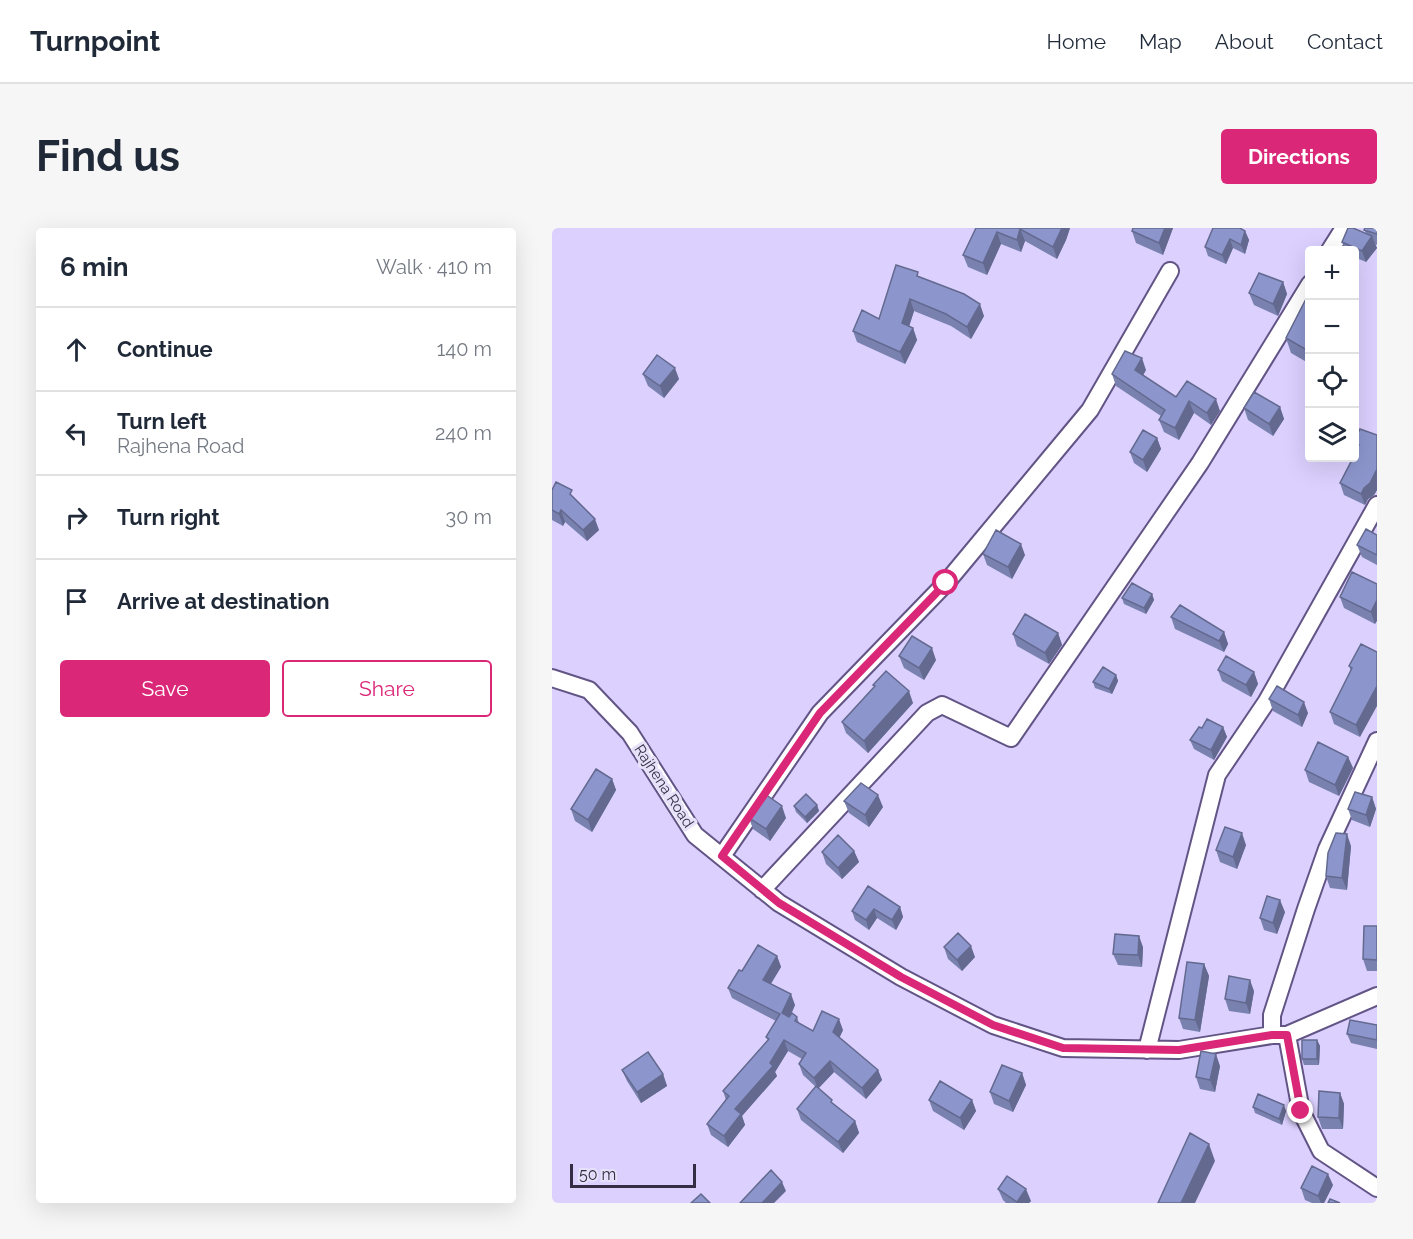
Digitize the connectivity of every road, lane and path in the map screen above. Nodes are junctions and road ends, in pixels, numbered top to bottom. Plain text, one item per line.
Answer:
1 (1344, 228) edge
2 (1333, 246) edge
3 (1170, 271) dead end
4 (1305, 292) edge
5 (1377, 505) edge
6 (552, 678) edge
7 (1377, 741) edge
8 (722, 856) junction
9 (762, 890) junction
10 (1377, 996) edge
11 (1280, 1035) junction
12 (1147, 1050) junction
13 (1377, 1188) edge

1 - 2 street
3 - 8 street
4 - 9 street
5 - 12 street
6 - 8 street, Rajhena Road
7 - 11 street
8 - 9 street, Rajhena Road
9 - 12 street, Rajhena Road
10 - 11 street, Rajhena Road
11 - 12 street, Rajhena Road
11 - 13 street

